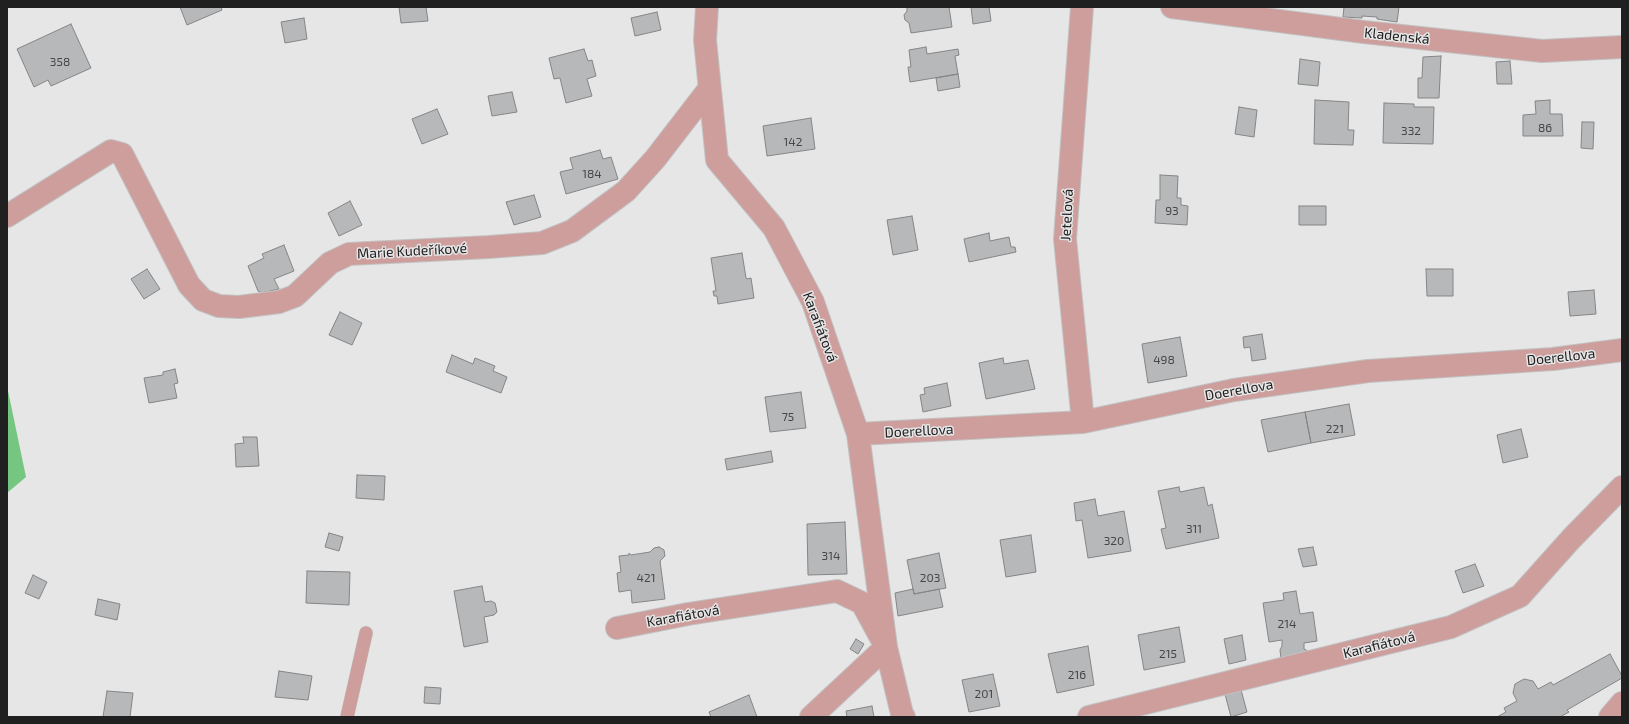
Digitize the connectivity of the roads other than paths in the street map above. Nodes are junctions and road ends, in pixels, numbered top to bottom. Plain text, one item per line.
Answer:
1 (707, 7) edge
2 (1082, 7) edge
3 (1172, 7) edge
4 (1622, 47) edge
5 (709, 89) junction
6 (7, 216) edge
7 (1622, 350) edge
8 (1083, 422) junction
9 (858, 434) junction
10 (1622, 487) edge
11 (617, 628) dead end
12 (366, 633) dead end
13 (886, 647) junction
14 (1622, 703) edge
15 (347, 717) edge
16 (811, 717) edge
17 (904, 717) edge
18 (1089, 717) edge
19 (1610, 717) edge

1 - 5 street, Karafiátová
2 - 8 street, Jetelová
3 - 4 street, Kladenská
5 - 6 street, Marie Kudeříkové
5 - 9 street, Karafiátová
7 - 8 street, Doerellova
8 - 9 street, Doerellova
9 - 13 street, Karafiátová
10 - 18 street, Karafiátová
11 - 13 street, Karafiátová
12 - 15 lane
13 - 16 street
13 - 17 street, Karafiátová
14 - 19 street

